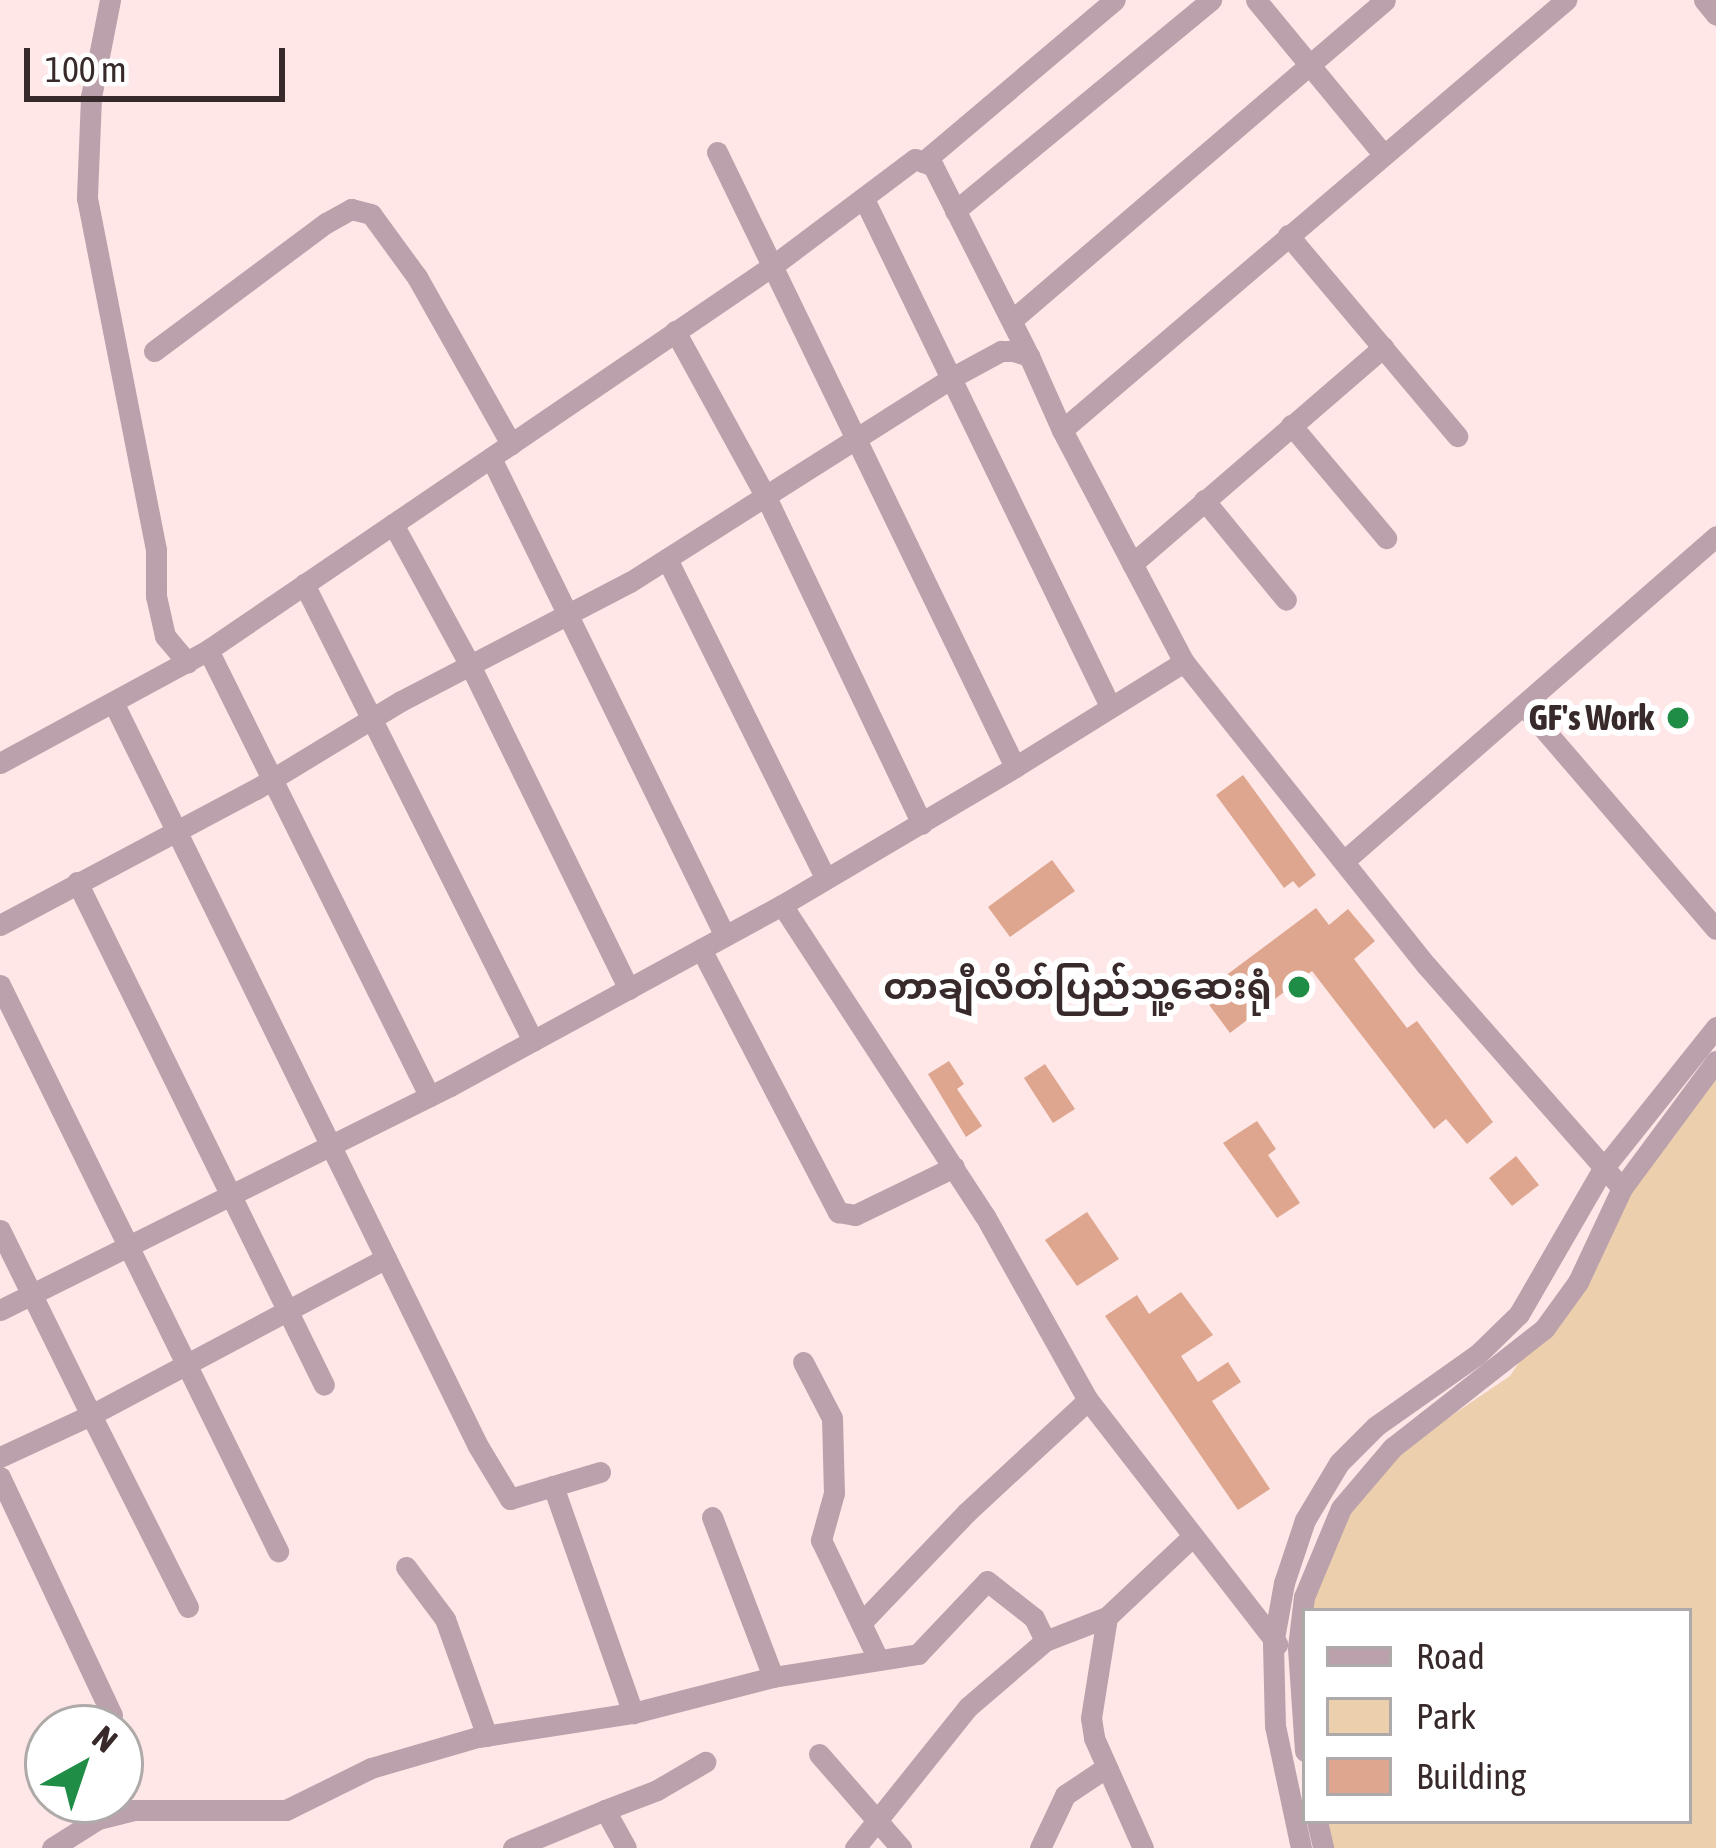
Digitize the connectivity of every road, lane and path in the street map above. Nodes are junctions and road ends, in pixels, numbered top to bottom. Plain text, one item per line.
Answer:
1 (110, 0) edge
2 (1115, 0) edge
3 (1211, 0) edge
4 (1256, 0) edge
5 (1385, 0) edge
6 (1566, 0) edge
7 (1704, 0) edge
8 (1716, 15) edge
9 (1310, 62) junction
10 (716, 152) dead end
11 (1382, 153) junction
12 (923, 162) junction
13 (864, 199) junction
14 (956, 211) junction
15 (1288, 235) junction
16 (771, 267) junction
17 (1012, 320) junction
18 (675, 331) junction
19 (1383, 347) junction
20 (154, 351) dead end
21 (1029, 356) junction
22 (953, 377) junction
23 (1291, 425) junction
24 (1062, 430) junction
25 (1457, 436) dead end
26 (854, 442) junction
27 (511, 444) junction
28 (491, 458) junction
29 (766, 497) junction
30 (1204, 500) junction
31 (393, 524) junction
32 (1716, 536) edge
33 (1386, 538) dead end
34 (667, 559) junction
35 (1132, 564) junction
36 (304, 584) junction
37 (1286, 600) dead end
38 (564, 616) junction
39 (208, 650) junction
40 (1184, 662) junction
41 (188, 663) junction
42 (470, 665) junction
43 (114, 704) junction
44 (1110, 706) junction
45 (1524, 706) junction
46 (371, 719) junction
47 (0, 763) edge
48 (1015, 767) junction
49 (276, 777) junction
50 (922, 824) junction
51 (176, 831) junction
52 (1344, 861) junction
53 (825, 877) junction
54 (77, 882) junction
55 (782, 904) junction
56 (0, 925) edge
57 (1716, 929) edge
58 (724, 936) junction
59 (701, 949) junction
60 (0, 985) edge
61 (629, 988) junction
62 (1716, 1027) edge
63 (533, 1041) junction
64 (1716, 1061) edge
65 (430, 1096) junction
66 (331, 1144) junction
67 (954, 1167) junction
68 (1602, 1170) junction
69 (1622, 1188) junction
70 (232, 1194) junction
71 (0, 1230) edge
72 (131, 1243) junction
73 (386, 1258) junction
74 (32, 1293) junction
75 (287, 1307) junction
76 (0, 1310) edge
77 (187, 1359) junction
78 (803, 1361) dead end
79 (324, 1385) dead end
80 (1088, 1400) junction
81 (91, 1414) junction
82 (0, 1457) edge
83 (600, 1472) dead end
84 (0, 1478) edge
85 (553, 1486) junction
86 (712, 1517) dead end
87 (1193, 1536) junction
88 (278, 1551) dead end
89 (406, 1567) dead end
90 (188, 1607) dead end
91 (1303, 1608) edge
92 (1302, 1614) edge
93 (1107, 1617) junction
94 (861, 1623) junction
95 (1045, 1641) junction
96 (1273, 1644) junction
97 (1298, 1647) junction
98 (877, 1657) junction
99 (773, 1677) junction
100 (107, 1704) edge
101 (1302, 1706) edge
102 (633, 1713) junction
103 (487, 1736) junction
104 (819, 1754) dead end
105 (705, 1762) dead end
106 (1107, 1767) junction
107 (604, 1810) junction
108 (878, 1820) junction
109 (52, 1848) edge
110 (513, 1848) edge
111 (626, 1848) edge
112 (855, 1848) edge
113 (901, 1848) edge
114 (1040, 1848) edge
115 (1143, 1848) edge
116 (1301, 1848) edge

1 - 41 street
2 - 12 street
3 - 14 street
4 - 9 street
5 - 9 street
6 - 11 street
7 - 8 street
9 - 11 street
9 - 17 street
10 - 16 street
11 - 15 street
12 - 13 street
12 - 14 street
13 - 16 street
13 - 22 street
14 - 17 street
15 - 19 street
15 - 24 street
16 - 18 street
16 - 26 street
17 - 21 street
18 - 27 street
18 - 29 street
19 - 23 street
19 - 25 street
20 - 27 street
21 - 22 street
21 - 24 street
22 - 26 street
22 - 44 street
23 - 30 street
23 - 33 street
24 - 35 street
26 - 29 street
26 - 48 street
27 - 28 street
28 - 31 street
28 - 38 street
29 - 34 street
29 - 50 street
30 - 35 street
30 - 37 street
31 - 36 street
31 - 42 street
32 - 45 street
34 - 38 street
34 - 53 street
35 - 40 street
36 - 39 street
36 - 46 street
38 - 42 street
38 - 58 street
39 - 41 street
39 - 49 street
40 - 44 street
40 - 52 street
41 - 43 street
42 - 46 street
42 - 61 street
43 - 47 street
43 - 51 street
44 - 48 street
45 - 52 street
45 - 57 street
46 - 49 street
46 - 63 street
48 - 50 street
49 - 51 street
49 - 65 street
50 - 53 street
51 - 54 street
51 - 66 street
52 - 68 street
53 - 55 street
54 - 56 street
54 - 70 street
55 - 58 street
55 - 67 street
58 - 59 street
59 - 61 street
59 - 67 street
60 - 72 street
61 - 63 street
62 - 68 street
63 - 65 street
64 - 69 street
65 - 66 street
66 - 70 street
66 - 73 street
67 - 80 street
68 - 69 street
68 - 96 street
69 - 91 street
70 - 72 street
70 - 75 street
71 - 74 street
72 - 74 street
72 - 77 street
73 - 75 street
73 - 85 street
74 - 76 street
74 - 81 street
75 - 77 street
75 - 79 street
77 - 81 street
77 - 88 street
78 - 94 street
80 - 87 street
80 - 94 street
81 - 82 street
81 - 90 street
83 - 85 street
84 - 100 street
85 - 102 street
86 - 99 street
87 - 93 street
87 - 96 street
89 - 103 street
92 - 97 street
93 - 95 street
93 - 106 street
94 - 98 street
95 - 98 street
95 - 108 street
96 - 97 street
96 - 116 street
97 - 101 street
98 - 99 street
99 - 102 street
102 - 103 street
103 - 109 street
104 - 108 street
105 - 107 street
106 - 114 street
106 - 115 street
107 - 110 street
107 - 111 street
108 - 112 street
108 - 113 street

